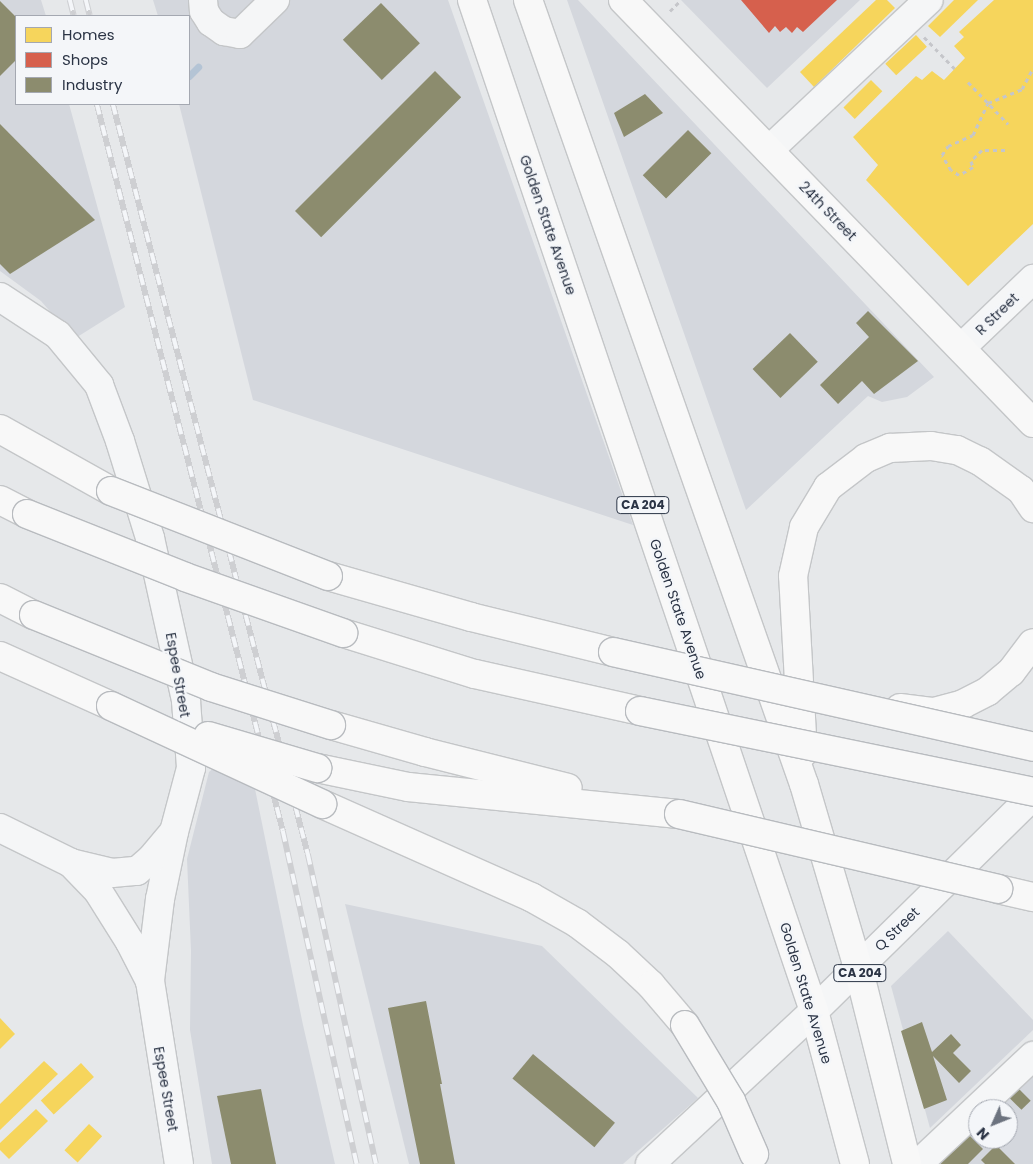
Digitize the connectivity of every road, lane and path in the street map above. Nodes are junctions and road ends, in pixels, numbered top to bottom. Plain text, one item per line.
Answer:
1 (203, 0) edge
2 (275, 0) edge
3 (472, 0) edge
4 (528, 0) edge
5 (623, 0) edge
6 (929, 0) edge
7 (907, 20) junction
8 (1033, 68) edge
9 (955, 69) dead end
10 (968, 82) dead end
11 (988, 103) junction
12 (1008, 124) dead end
13 (769, 150) junction
14 (1005, 150) dead end
15 (1033, 279) edge
16 (0, 297) edge
17 (961, 348) junction
18 (1033, 423) edge
19 (6, 440) edge
20 (0, 500) edge
21 (1033, 508) edge
22 (0, 598) edge
23 (1033, 643) edge
24 (0, 656) edge
25 (832, 702) junction
26 (111, 706) junction
27 (1033, 747) edge
28 (804, 784) junction
29 (1033, 794) edge
30 (679, 814) junction
31 (0, 828) edge
32 (174, 832) junction
33 (70, 863) junction
34 (1033, 897) edge
35 (858, 967) junction
36 (150, 980) junction
37 (814, 1011) junction
38 (1033, 1056) edge
39 (756, 1159) edge
40 (179, 1164) edge
41 (650, 1164) edge
42 (855, 1164) edge
43 (907, 1164) edge
44 (918, 1164) edge

1 - 2 street
3 - 37 main road, Golden State Avenue / CA 204
4 - 28 main road, CA 204
5 - 13 main road, 24th Street
6 - 7 street
7 - 9 path
7 - 13 street
8 - 11 path
10 - 11 path
11 - 12 path
11 - 14 path
13 - 17 main road, 24th Street
15 - 17 street, R Street
16 - 32 street, Espee Street
17 - 18 main road, 24th Street
19 - 25 main road, bridge
20 - 29 main road, bridge
21 - 28 main road
22 - 30 main road, bridge
23 - 25 main road, bridge
24 - 26 main road
25 - 27 main road, bridge
26 - 30 main road, bridge
26 - 39 main road, bridge
28 - 35 main road, CA 204
29 - 35 street, Q Street
30 - 34 main road, bridge
31 - 33 street
32 - 33 street
32 - 36 street, Espee Street
33 - 36 street
35 - 37 street, Q Street
35 - 43 main road, CA 204
36 - 40 street, Espee Street
37 - 41 street, Q Street
37 - 42 main road, Golden State Avenue / CA 204
38 - 44 street

